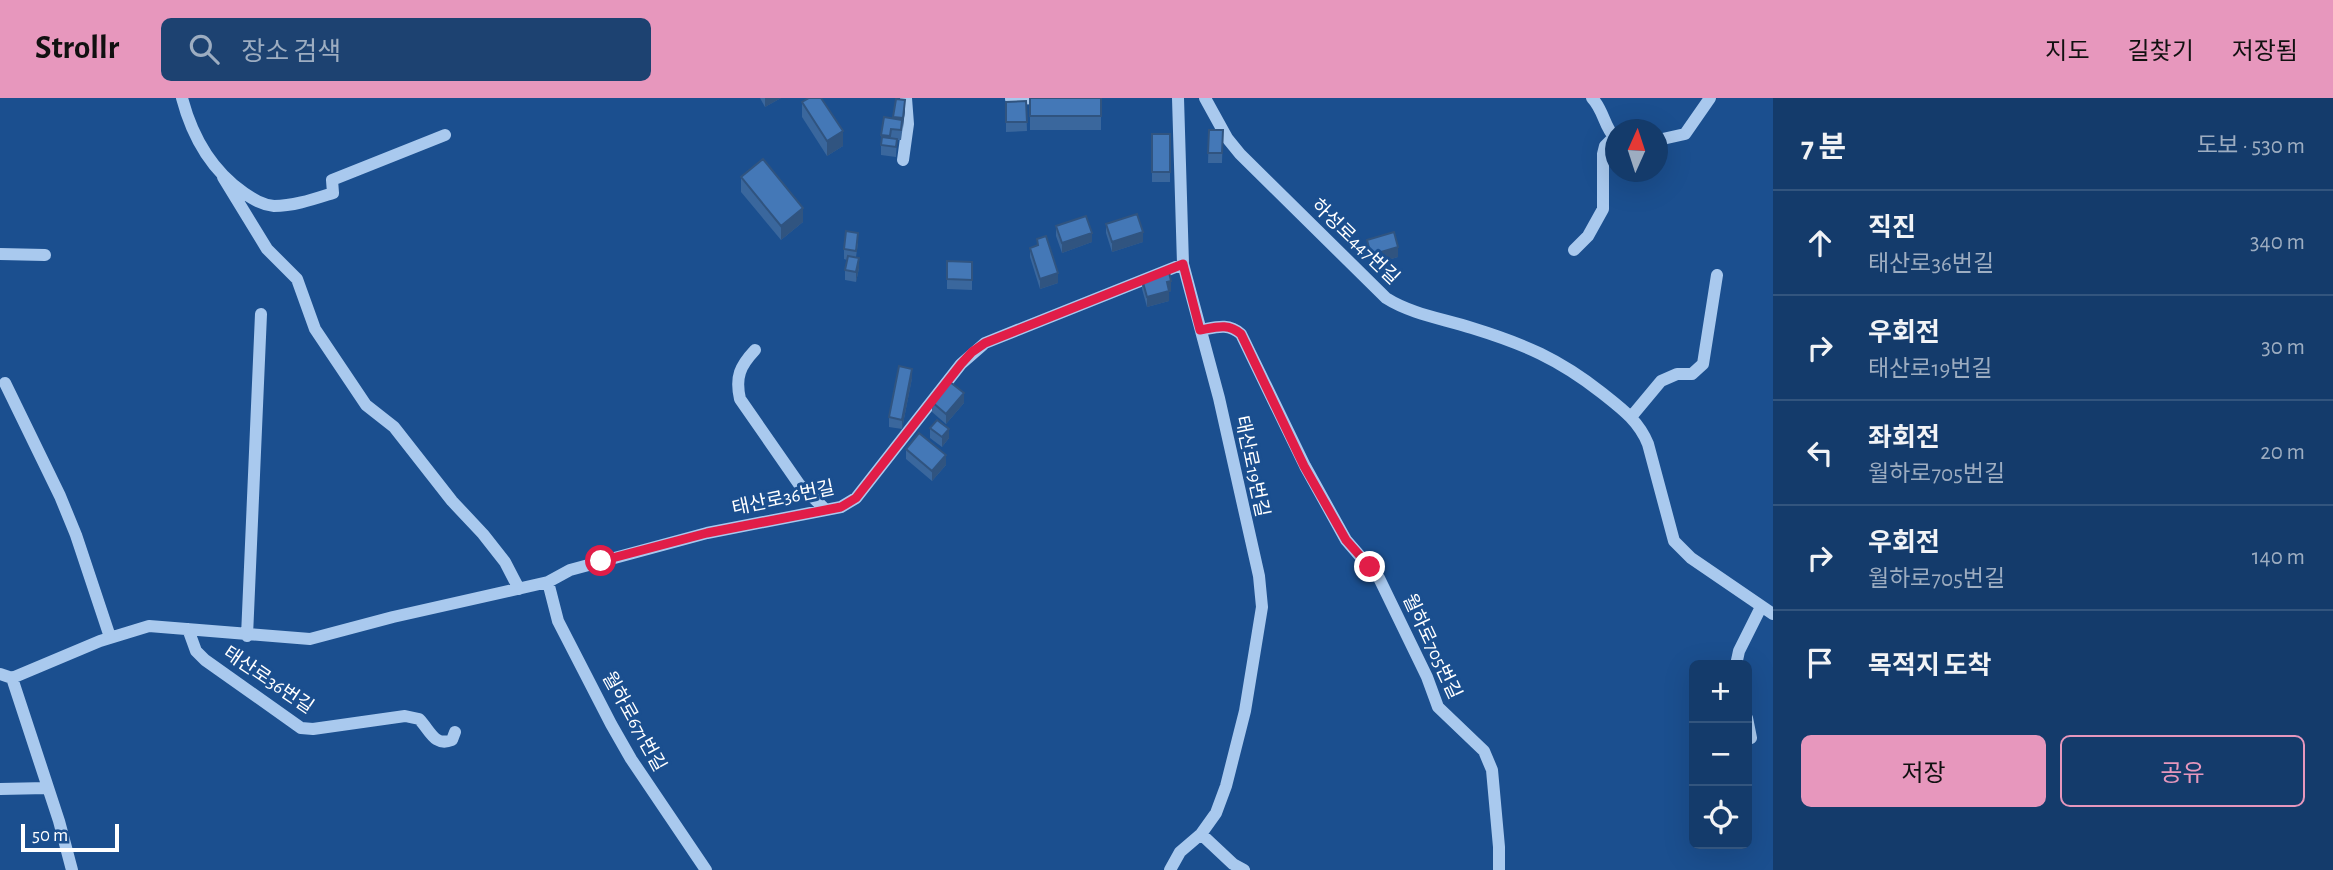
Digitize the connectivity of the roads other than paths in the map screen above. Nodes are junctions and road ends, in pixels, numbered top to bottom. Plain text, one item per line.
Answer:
1 (182, 98) edge
2 (906, 98) edge
3 (1040, 98) edge
4 (1178, 98) edge
5 (1205, 98) edge
6 (1592, 98) edge
7 (1710, 98) edge
8 (1011, 99) edge
9 (1606, 119) edge
10 (445, 135) dead end
11 (1668, 138) edge
12 (1605, 146) edge
13 (903, 160) dead end
14 (223, 177) junction
15 (1574, 250) dead end
16 (0, 254) edge
17 (45, 255) dead end
18 (1183, 264) junction
19 (1717, 275) dead end
20 (261, 314) dead end
21 (1200, 330) junction
22 (755, 350) dead end
23 (5, 383) dead end
24 (1631, 417) junction
25 (826, 510) junction
26 (548, 582) junction
27 (519, 589) junction
28 (1761, 607) junction
29 (1773, 614) edge
30 (188, 629) junction
31 (247, 636) junction
32 (110, 637) junction
33 (1737, 660) edge
34 (6, 676) edge
35 (455, 732) dead end
36 (47, 788) junction
37 (0, 789) edge
38 (1201, 834) junction
39 (72, 870) edge
40 (706, 870) edge
41 (1170, 870) edge
42 (1244, 870) edge
43 (1499, 870) edge

1 - 14 street
2 - 13 street
3 - 8 street
4 - 18 street, 태산로19번길
5 - 24 street, 하성로447번길
6 - 9 street
7 - 11 street
10 - 14 street
12 - 15 street
14 - 27 street
16 - 17 street
18 - 21 street, 태산로19번길
18 - 25 street, 태산로36번길
19 - 24 street
20 - 31 street
21 - 38 street, 태산로19번길
21 - 43 street, 월하로705번길
22 - 25 street
23 - 32 street
24 - 28 street, 하성로447번길
25 - 26 street, 태산로36번길
26 - 27 street, 태산로36번길
26 - 40 street, 월하로671번길
27 - 31 street, 태산로36번길
28 - 29 street, 하성로447번길
28 - 33 street
30 - 31 street, 태산로36번길
30 - 32 street, 태산로36번길
30 - 35 street, 태산로36번길
32 - 34 street, 태산로36번길
34 - 36 street, 태산로36번길
36 - 37 street
36 - 39 street, 태산로36번길
38 - 41 street, 태산로19번길
38 - 42 street

